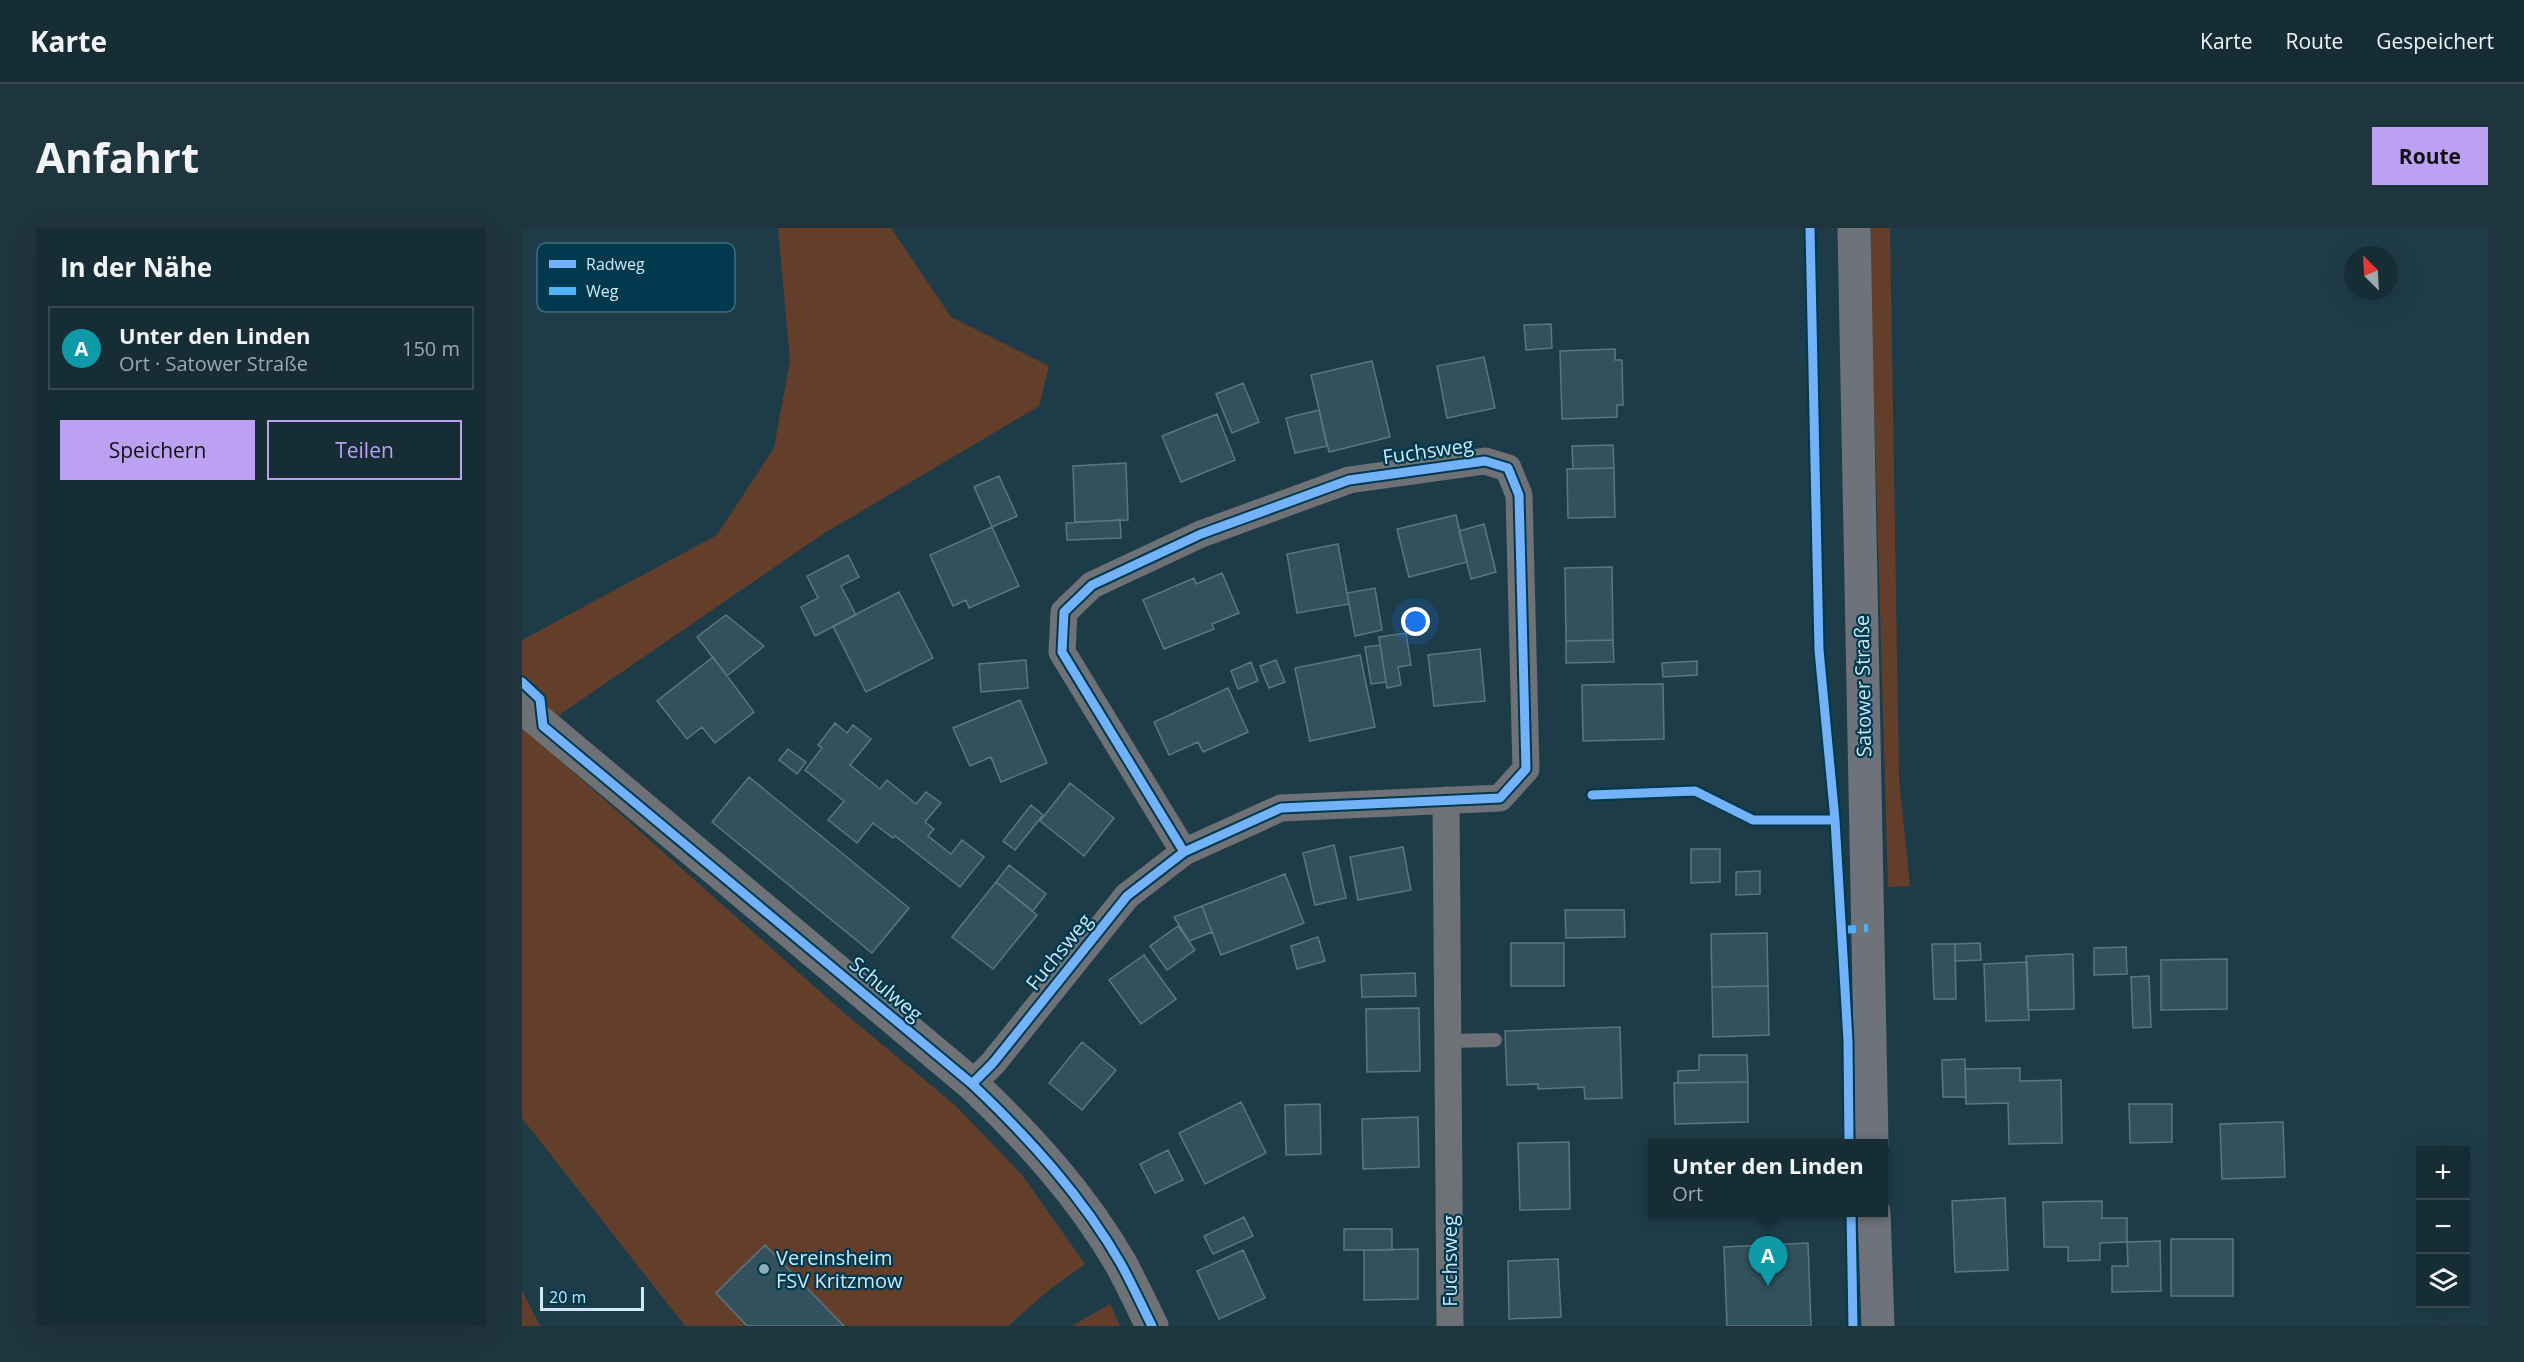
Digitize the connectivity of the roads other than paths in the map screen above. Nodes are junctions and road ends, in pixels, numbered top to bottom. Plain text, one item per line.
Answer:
1 (1854, 228) edge
2 (522, 707) edge
3 (1446, 800) junction
4 (1184, 852) junction
5 (1495, 1040) dead end
6 (1449, 1041) junction
7 (972, 1084) junction
8 (1872, 1139) edge
9 (1874, 1217) edge
10 (1152, 1326) edge
11 (1450, 1326) edge
12 (1878, 1326) edge

1 - 8 main road, Satower Straße
2 - 7 street, Schulweg
3 - 4 street, Fuchsweg
3 - 4 street, Fuchsweg
3 - 6 street, Fuchsweg
4 - 7 street, Fuchsweg
5 - 6 lane
6 - 11 street, Fuchsweg
7 - 10 street, Schulweg
9 - 12 main road

